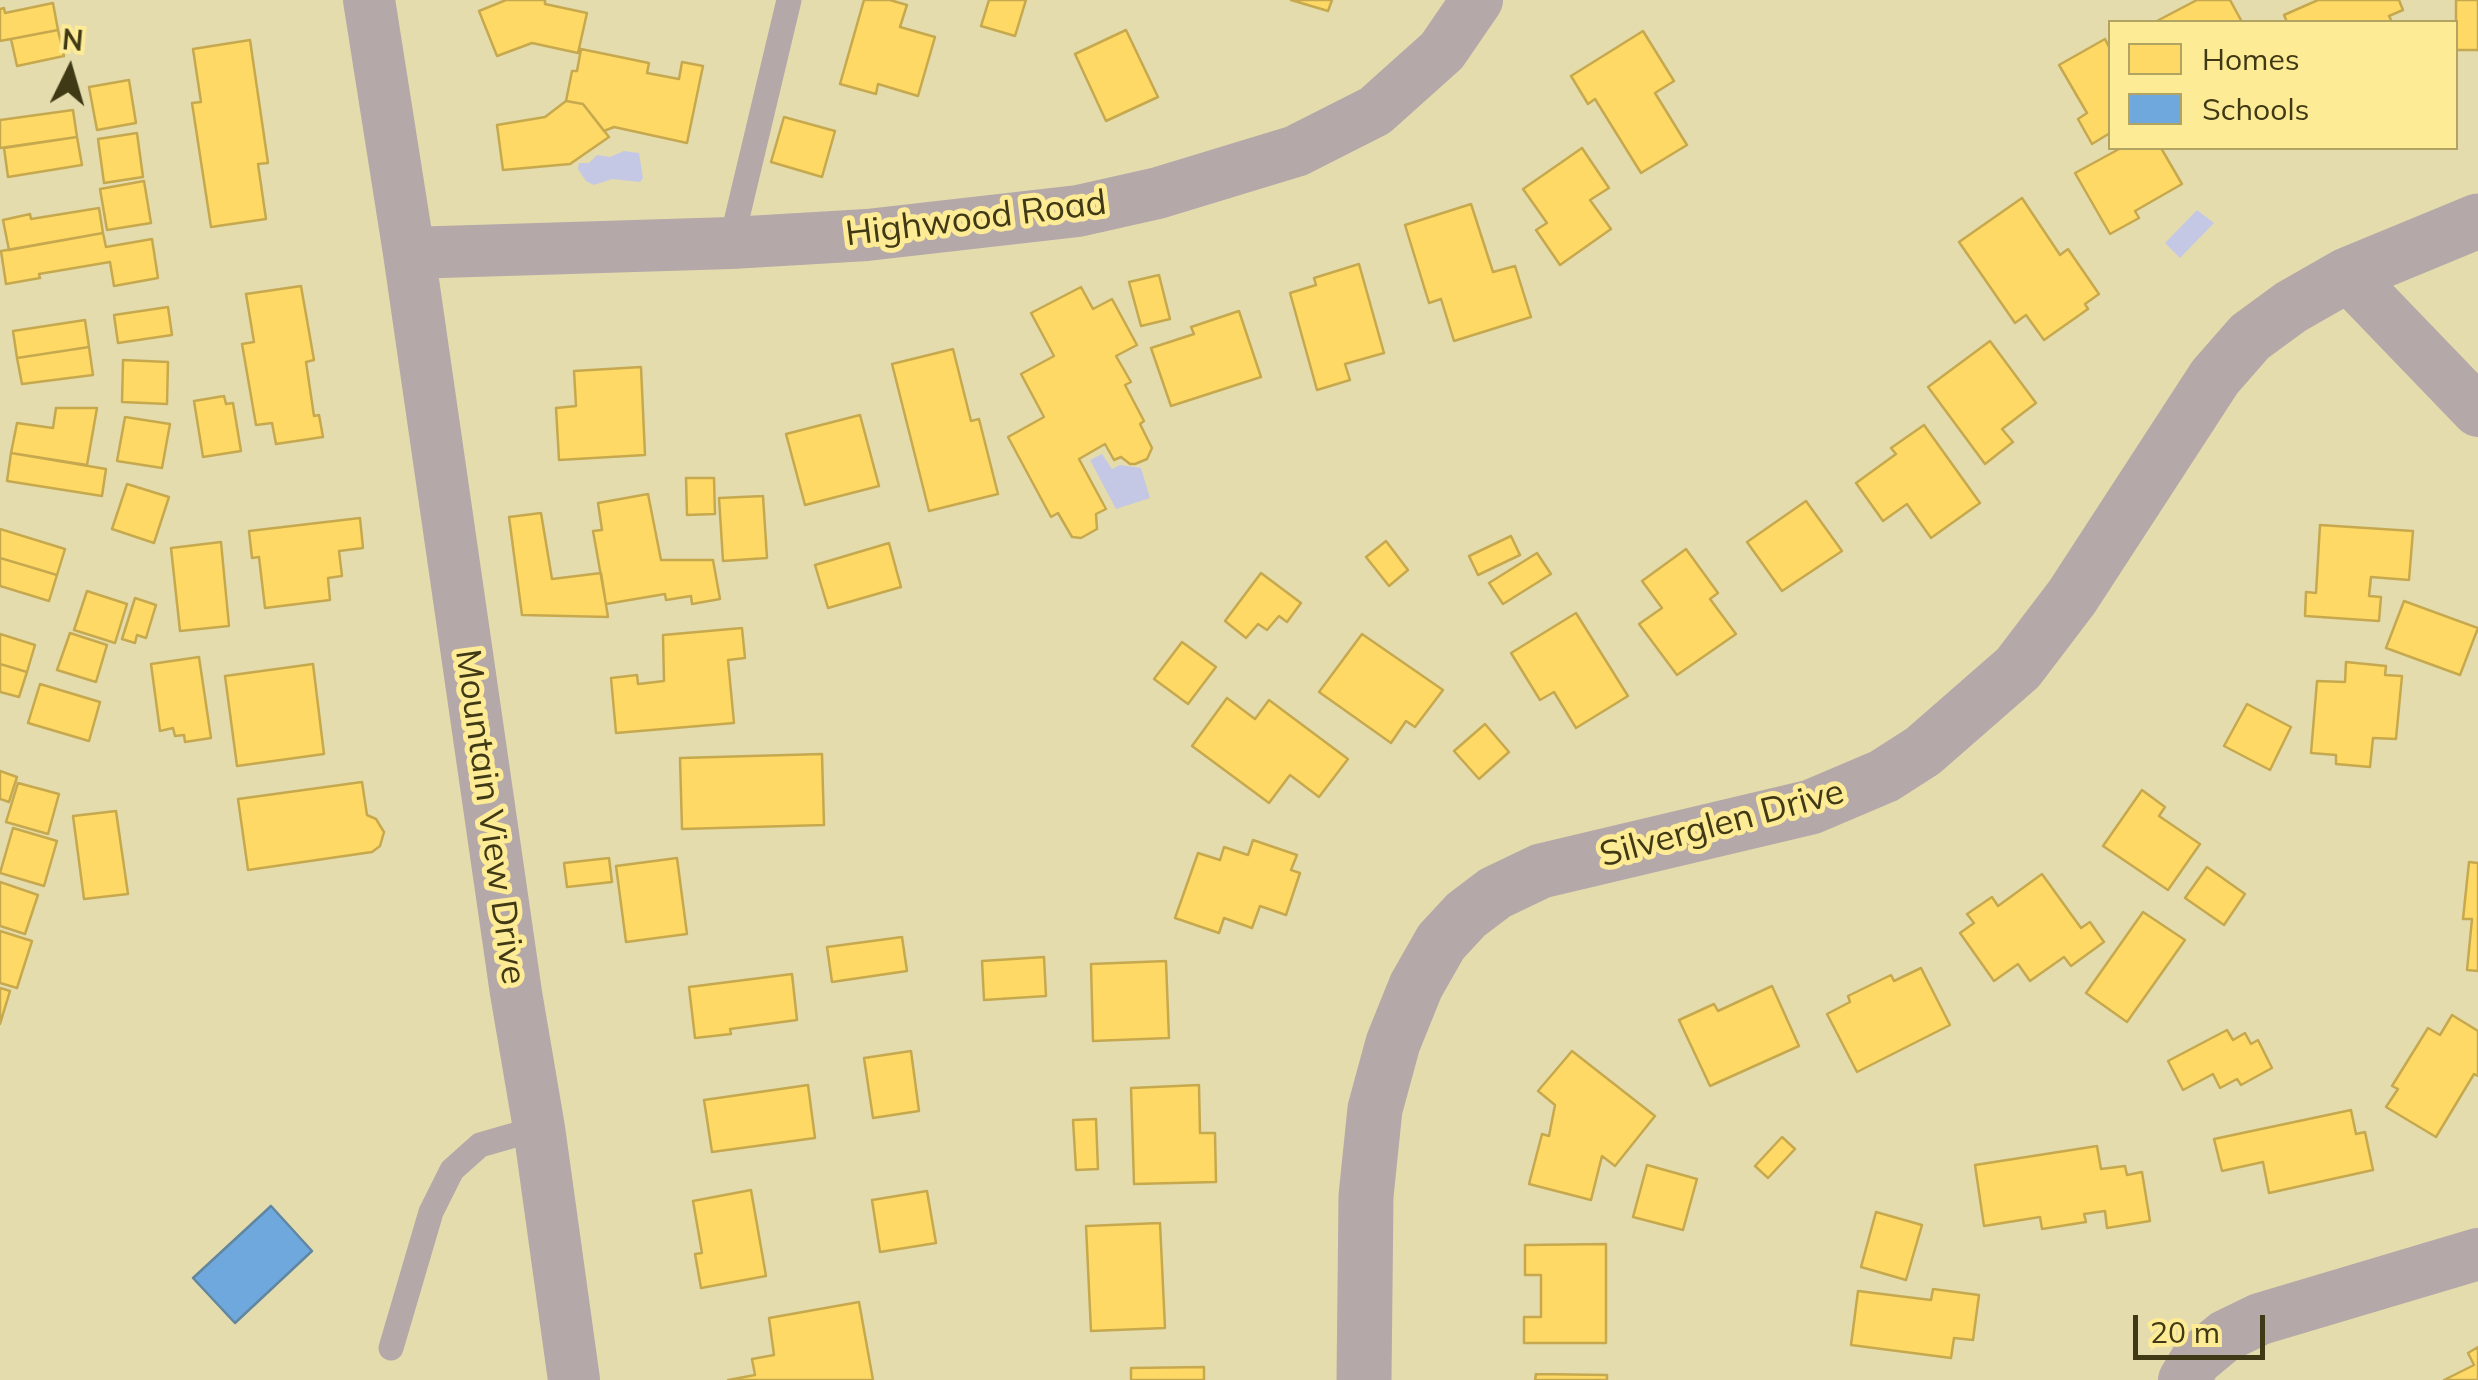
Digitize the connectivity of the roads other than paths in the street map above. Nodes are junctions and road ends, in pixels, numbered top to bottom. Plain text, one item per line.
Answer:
1 (369, 0) edge
2 (789, 0) edge
3 (1477, 0) edge
4 (2478, 221) edge
5 (731, 243) junction
6 (409, 253) junction
7 (2347, 275) junction
8 (2478, 411) edge
9 (539, 1128) junction
10 (2478, 1254) edge
11 (391, 1348) dead end
12 (574, 1380) edge
13 (1364, 1380) edge
14 (2184, 1380) edge

1 - 6 street, Mountain View Drive
2 - 5 lane
3 - 5 street, Highwood Road
4 - 7 street, Silverglen Drive
5 - 6 street, Highwood Road
6 - 9 street, Mountain View Drive
7 - 8 street
7 - 13 street, Silverglen Drive
9 - 11 lane
9 - 12 street, Mountain View Drive
10 - 14 street

